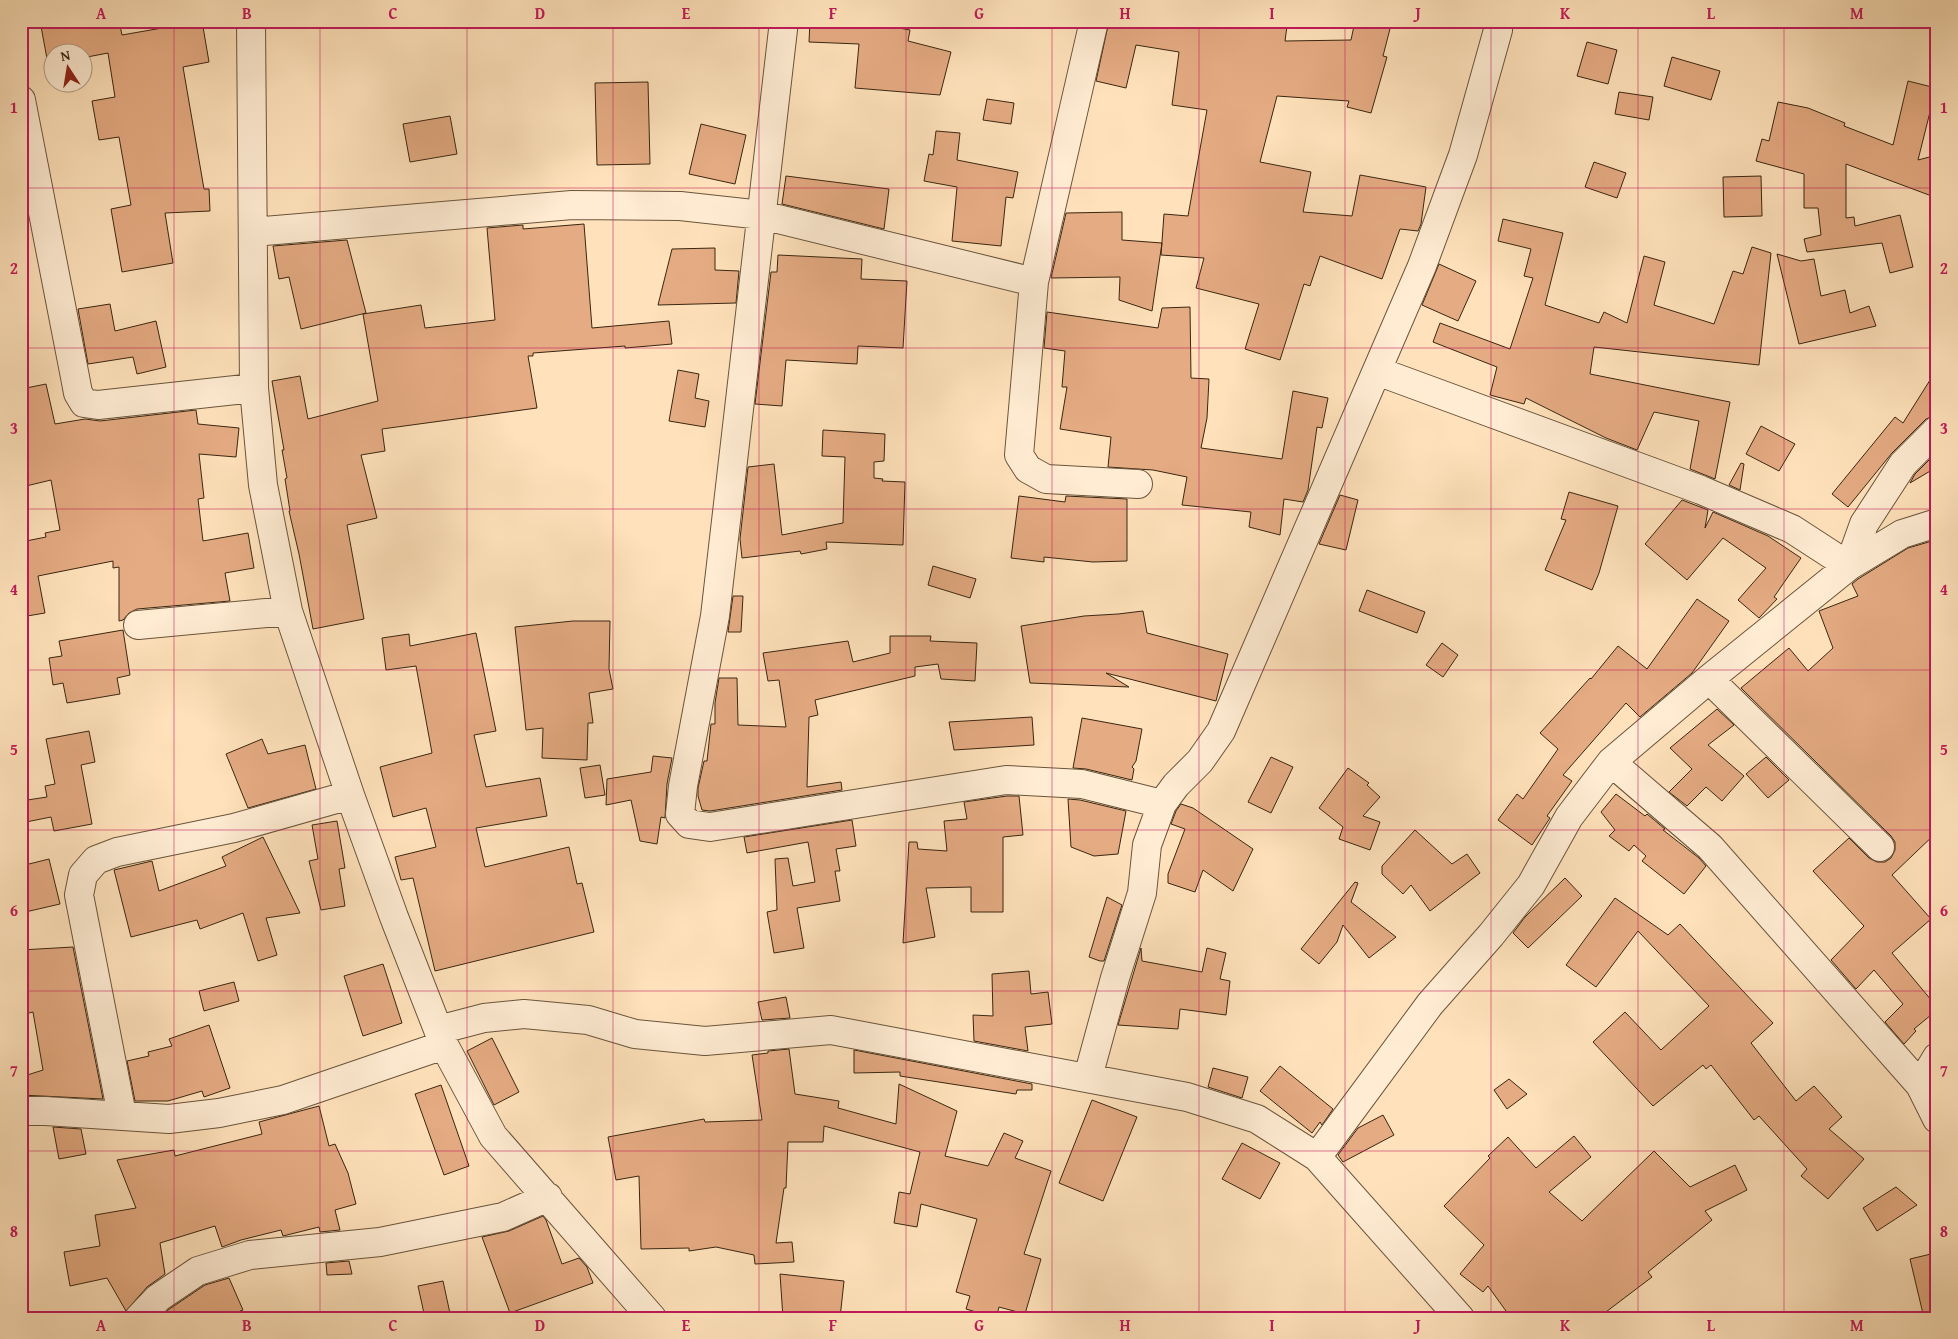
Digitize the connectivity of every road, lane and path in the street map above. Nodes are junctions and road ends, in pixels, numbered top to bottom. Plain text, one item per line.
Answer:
1 (251, 21) edge
2 (784, 21) edge
3 (1094, 21) edge
4 (1498, 30) dead end
5 (21, 100) edge
6 (762, 215) junction
7 (253, 232) junction
8 (1034, 282) junction
9 (1377, 371) junction
10 (254, 388) junction
11 (1937, 430) edge
12 (1138, 484) dead end
13 (1937, 523) edge
14 (1849, 566) junction
15 (288, 611) junction
16 (138, 625) dead end
17 (1709, 679) junction
18 (1611, 762) junction
19 (350, 794) junction
20 (1162, 804) junction
21 (1880, 847) dead end
22 (441, 1037) junction
23 (1937, 1056) edge
24 (1088, 1077) junction
25 (1920, 1084) junction
26 (21, 1111) edge
27 (122, 1115) junction
28 (1937, 1119) edge
29 (1317, 1157) junction
30 (548, 1197) junction
31 (139, 1318) edge
32 (652, 1318) edge
33 (1460, 1318) edge

1 - 7 street
2 - 6 street
3 - 8 street
4 - 9 street
5 - 10 street
6 - 7 street
6 - 8 street
6 - 20 street
7 - 10 street
8 - 12 street
9 - 14 street
9 - 20 street
10 - 15 street
11 - 14 street
13 - 14 street
14 - 17 street
15 - 16 street
15 - 19 street
17 - 18 street
17 - 21 street
18 - 25 street
18 - 29 street
19 - 22 street
19 - 27 street
20 - 24 street
22 - 24 street
22 - 27 street
22 - 30 street
23 - 25 street
24 - 29 street
25 - 28 street
26 - 27 street
29 - 33 street
30 - 31 street
30 - 32 street

